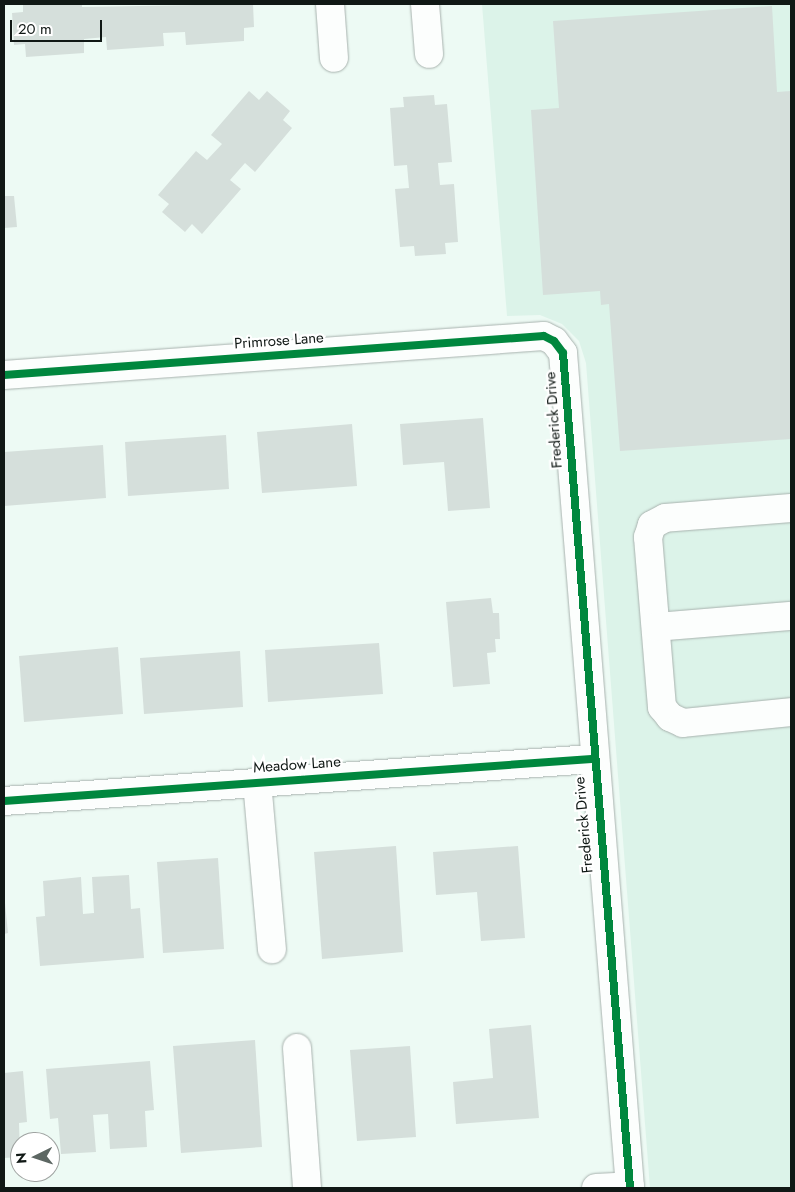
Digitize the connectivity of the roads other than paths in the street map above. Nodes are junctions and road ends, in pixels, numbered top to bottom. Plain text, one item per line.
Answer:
1 (330, 4) edge
2 (425, 4) edge
3 (429, 54) dead end
4 (334, 58) dead end
5 (554, 341) joint
6 (4, 375) edge
7 (791, 508) edge
8 (791, 616) edge
9 (656, 627) junction
10 (791, 712) edge
11 (592, 760) junction
12 (258, 782) junction
13 (4, 801) edge
14 (272, 949) dead end
15 (297, 1048) dead end
16 (630, 1187) edge
17 (307, 1188) edge
18 (596, 1188) edge

1 - 4 street
2 - 3 street
5 - 6 street, Primrose Lane
5 - 11 street, Frederick Drive
7 - 9 street
8 - 9 street
9 - 10 street
11 - 12 street, Meadow Lane
11 - 16 street, Frederick Drive
12 - 13 street, Meadow Lane
12 - 14 street
15 - 17 street
16 - 18 street

